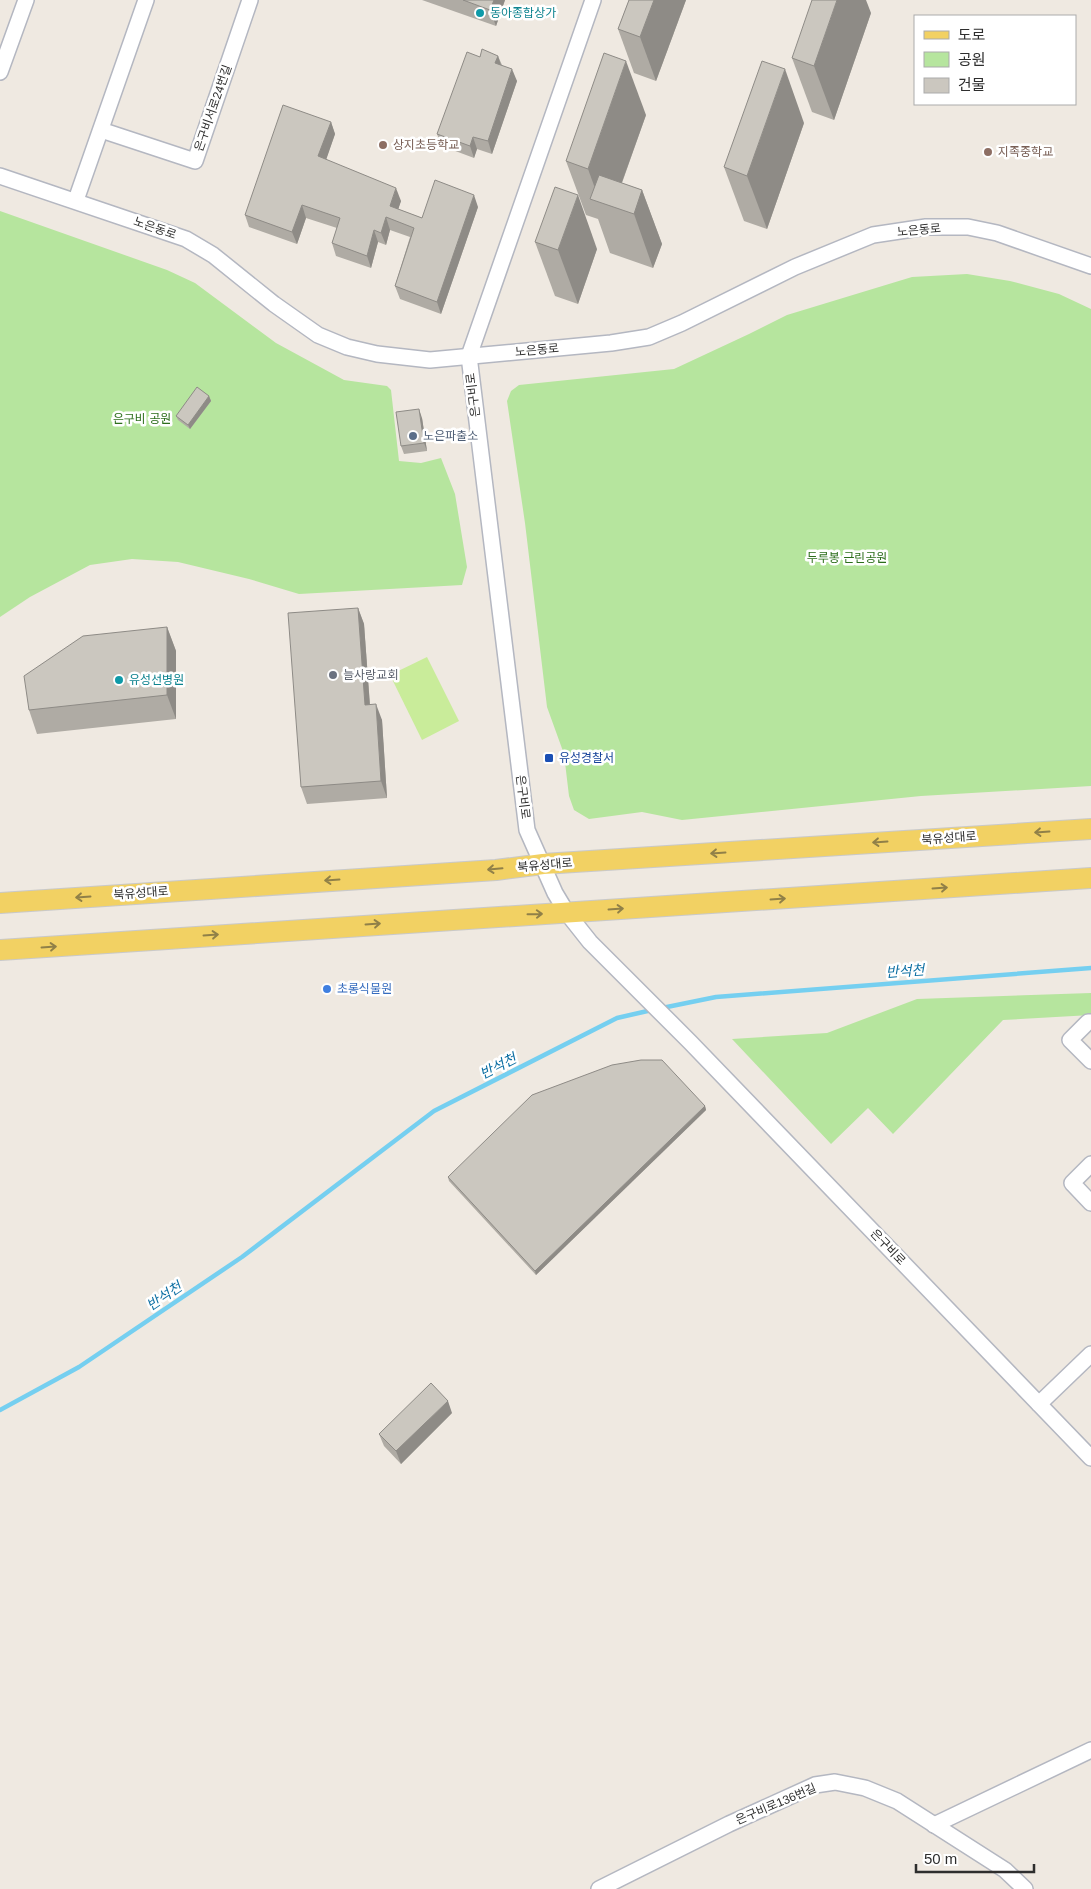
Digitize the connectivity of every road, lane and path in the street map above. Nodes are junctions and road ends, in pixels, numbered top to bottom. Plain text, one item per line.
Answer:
1 (26, 0) edge
2 (146, 0) edge
3 (250, 0) edge
4 (593, 0) edge
5 (0, 72) edge
6 (101, 130) junction
7 (0, 176) edge
8 (76, 200) junction
9 (1091, 266) edge
10 (469, 356) junction
11 (1091, 829) edge
12 (543, 864) junction
13 (1091, 878) edge
14 (0, 903) edge
15 (567, 913) junction
16 (0, 950) edge
17 (1091, 1022) edge
18 (1091, 1061) edge
19 (1091, 1164) edge
20 (1091, 1203) edge
21 (1091, 1354) edge
22 (1039, 1404) junction
23 (1091, 1458) edge
24 (1091, 1750) edge
25 (934, 1825) junction
26 (599, 1889) edge
27 (1025, 1889) edge

1 - 5 street
2 - 6 street
3 - 6 street, 은구비서로24번길
4 - 10 street, 은구비로
6 - 8 street
7 - 8 street, 노은동로
8 - 10 street, 노은동로
9 - 10 street, 노은동로
10 - 12 street, 은구비로
11 -> 12 main road, 북유성대로
12 -> 14 main road, 북유성대로
12 - 15 street, 은구비로
15 -> 13 main road
16 -> 15 main road
15 - 22 street, 은구비로
17 - 18 street
19 - 20 street
21 - 22 street
22 - 23 street, 은구비로
24 - 25 street
25 - 26 street, 은구비로136번길
25 - 27 street, 은구비로136번길

